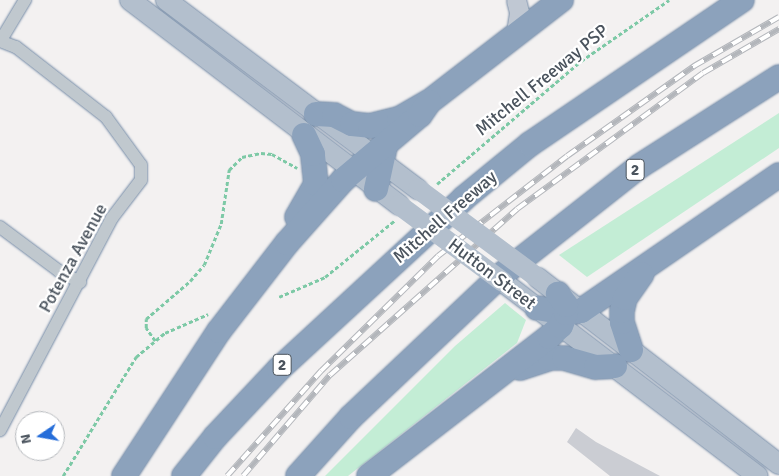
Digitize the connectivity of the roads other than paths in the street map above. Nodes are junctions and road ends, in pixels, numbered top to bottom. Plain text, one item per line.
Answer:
1 (25, 0) edge
2 (130, 0) edge
3 (166, 0) edge
4 (516, 0) edge
5 (561, 0) edge
6 (742, 0) edge
7 (516, 32) junction
8 (0, 40) edge
9 (779, 77) edge
10 (429, 102) junction
11 (316, 114) junction
12 (304, 135) junction
13 (381, 165) junction
14 (355, 173) junction
15 (779, 175) edge
16 (0, 227) edge
17 (287, 243) junction
18 (652, 261) junction
19 (80, 282) junction
20 (537, 308) joint
21 (569, 316) junction
22 (623, 358) junction
23 (502, 376) junction
24 (0, 430) edge
25 (779, 464) edge
26 (124, 476) edge
27 (184, 476) edge
28 (298, 476) edge
29 (368, 476) edge
30 (758, 476) edge

1 - 8 street, Potenza Avenue
2 - 12 main road
3 - 11 main road, Hutton Street
4 - 7 street
5 - 7 highway
6 - 27 highway, Mitchell Freeway / 2
7 - 10 highway
8 - 19 street, Potenza Avenue
9 - 28 highway, 2
10 - 11 highway
10 - 13 highway
11 - 13 main road, Hutton Street
12 - 14 main road
12 - 17 highway
13 - 14 highway
13 - 20 main road, Hutton Street, bridge
13 - 21 main road, Hutton Street, bridge
14 - 17 highway
15 - 18 highway
16 - 19 street
17 - 26 highway
18 - 21 highway
18 - 22 highway
19 - 24 street, Potenza Avenue
20 - 21 highway
21 - 22 main road, Hutton Street
21 - 23 highway
22 - 23 highway
22 - 25 main road, Hutton Street
22 - 30 main road, Hutton Street
23 - 29 highway

